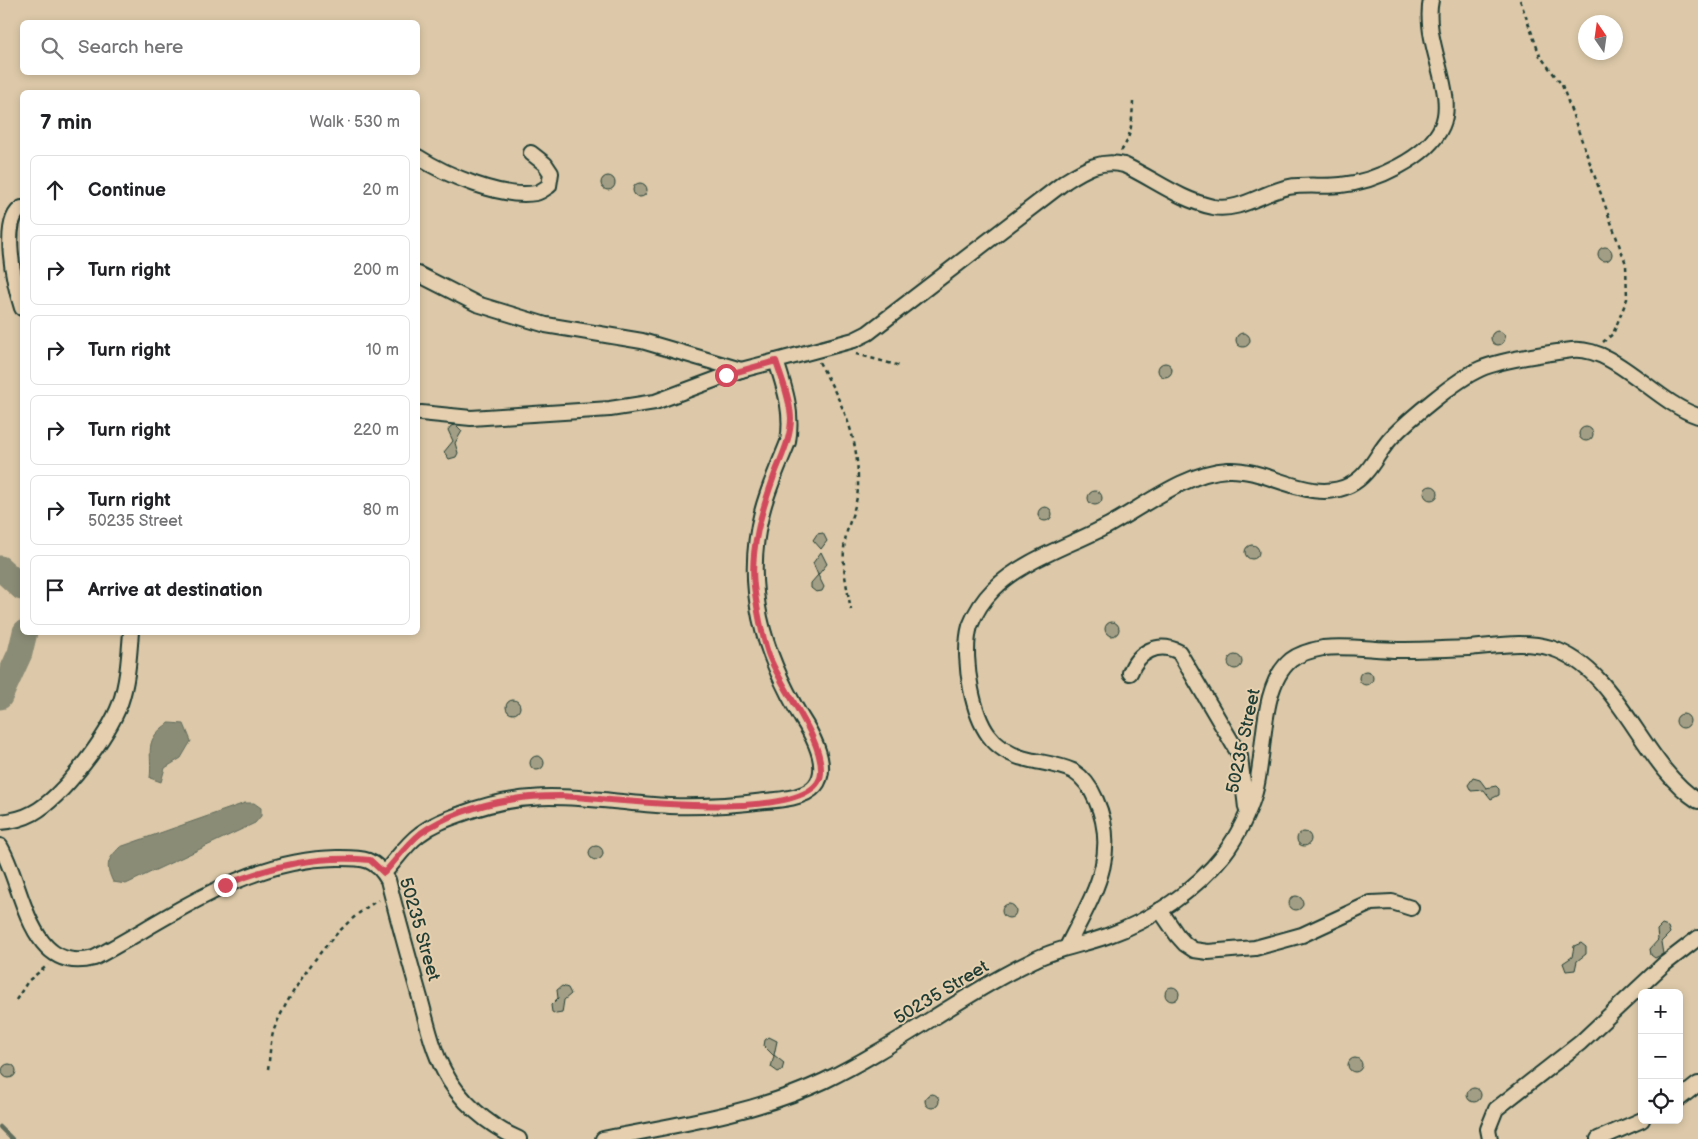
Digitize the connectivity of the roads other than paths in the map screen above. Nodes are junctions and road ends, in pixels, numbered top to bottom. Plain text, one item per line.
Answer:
1 (1431, 0) edge
2 (531, 153) dead end
3 (420, 159) edge
4 (20, 209) edge
5 (420, 275) edge
6 (20, 301) edge
7 (776, 361) junction
8 (741, 370) junction
9 (421, 413) dead end
10 (1698, 416) edge
11 (131, 635) edge
12 (1130, 672) dead end
13 (1698, 801) edge
14 (1247, 812) junction
15 (0, 822) edge
16 (0, 846) edge
17 (384, 873) junction
18 (1411, 908) dead end
19 (1160, 910) junction
20 (1698, 938) edge
21 (1067, 947) junction
22 (1698, 1084) edge
23 (1683, 1096) edge
24 (1638, 1122) edge
25 (519, 1139) edge
26 (603, 1139) edge
27 (1490, 1139) edge
28 (1598, 1139) edge

1 - 7 street
2 - 3 street
4 - 6 street
5 - 8 street
7 - 8 street
7 - 17 street
8 - 9 street
10 - 21 street
11 - 15 street
12 - 14 street
13 - 14 street, 50235 Street
14 - 19 street, 50235 Street
16 - 17 street, 50235 Street
17 - 25 street, 50235 Street
18 - 19 street
19 - 21 street, 50235 Street
20 - 27 street
21 - 26 street, 50235 Street
22 - 23 street
24 - 28 street

